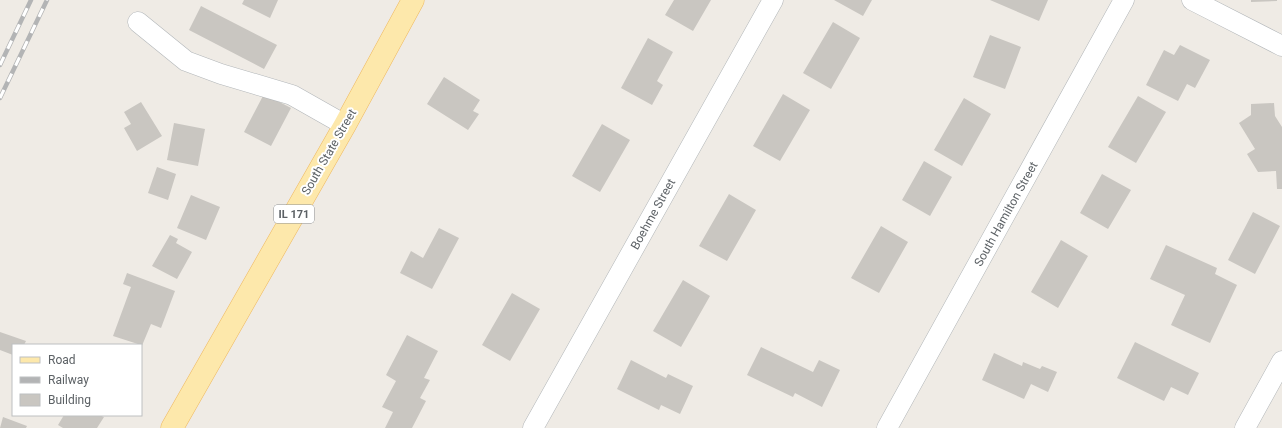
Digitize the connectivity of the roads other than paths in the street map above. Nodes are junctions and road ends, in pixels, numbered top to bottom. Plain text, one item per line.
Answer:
1 (414, 0) edge
2 (773, 0) edge
3 (1124, 0) edge
4 (1192, 0) edge
5 (138, 22) dead end
6 (1282, 46) edge
7 (345, 125) junction
8 (1282, 360) edge
9 (172, 428) edge
10 (533, 428) edge
11 (887, 428) edge
12 (1245, 428) edge

1 - 7 main road, South State Street / IL 171
2 - 10 street, Boehme Street
3 - 11 street, South Hamilton Street
4 - 6 street
5 - 7 street
7 - 9 main road, South State Street / IL 171
8 - 12 street

